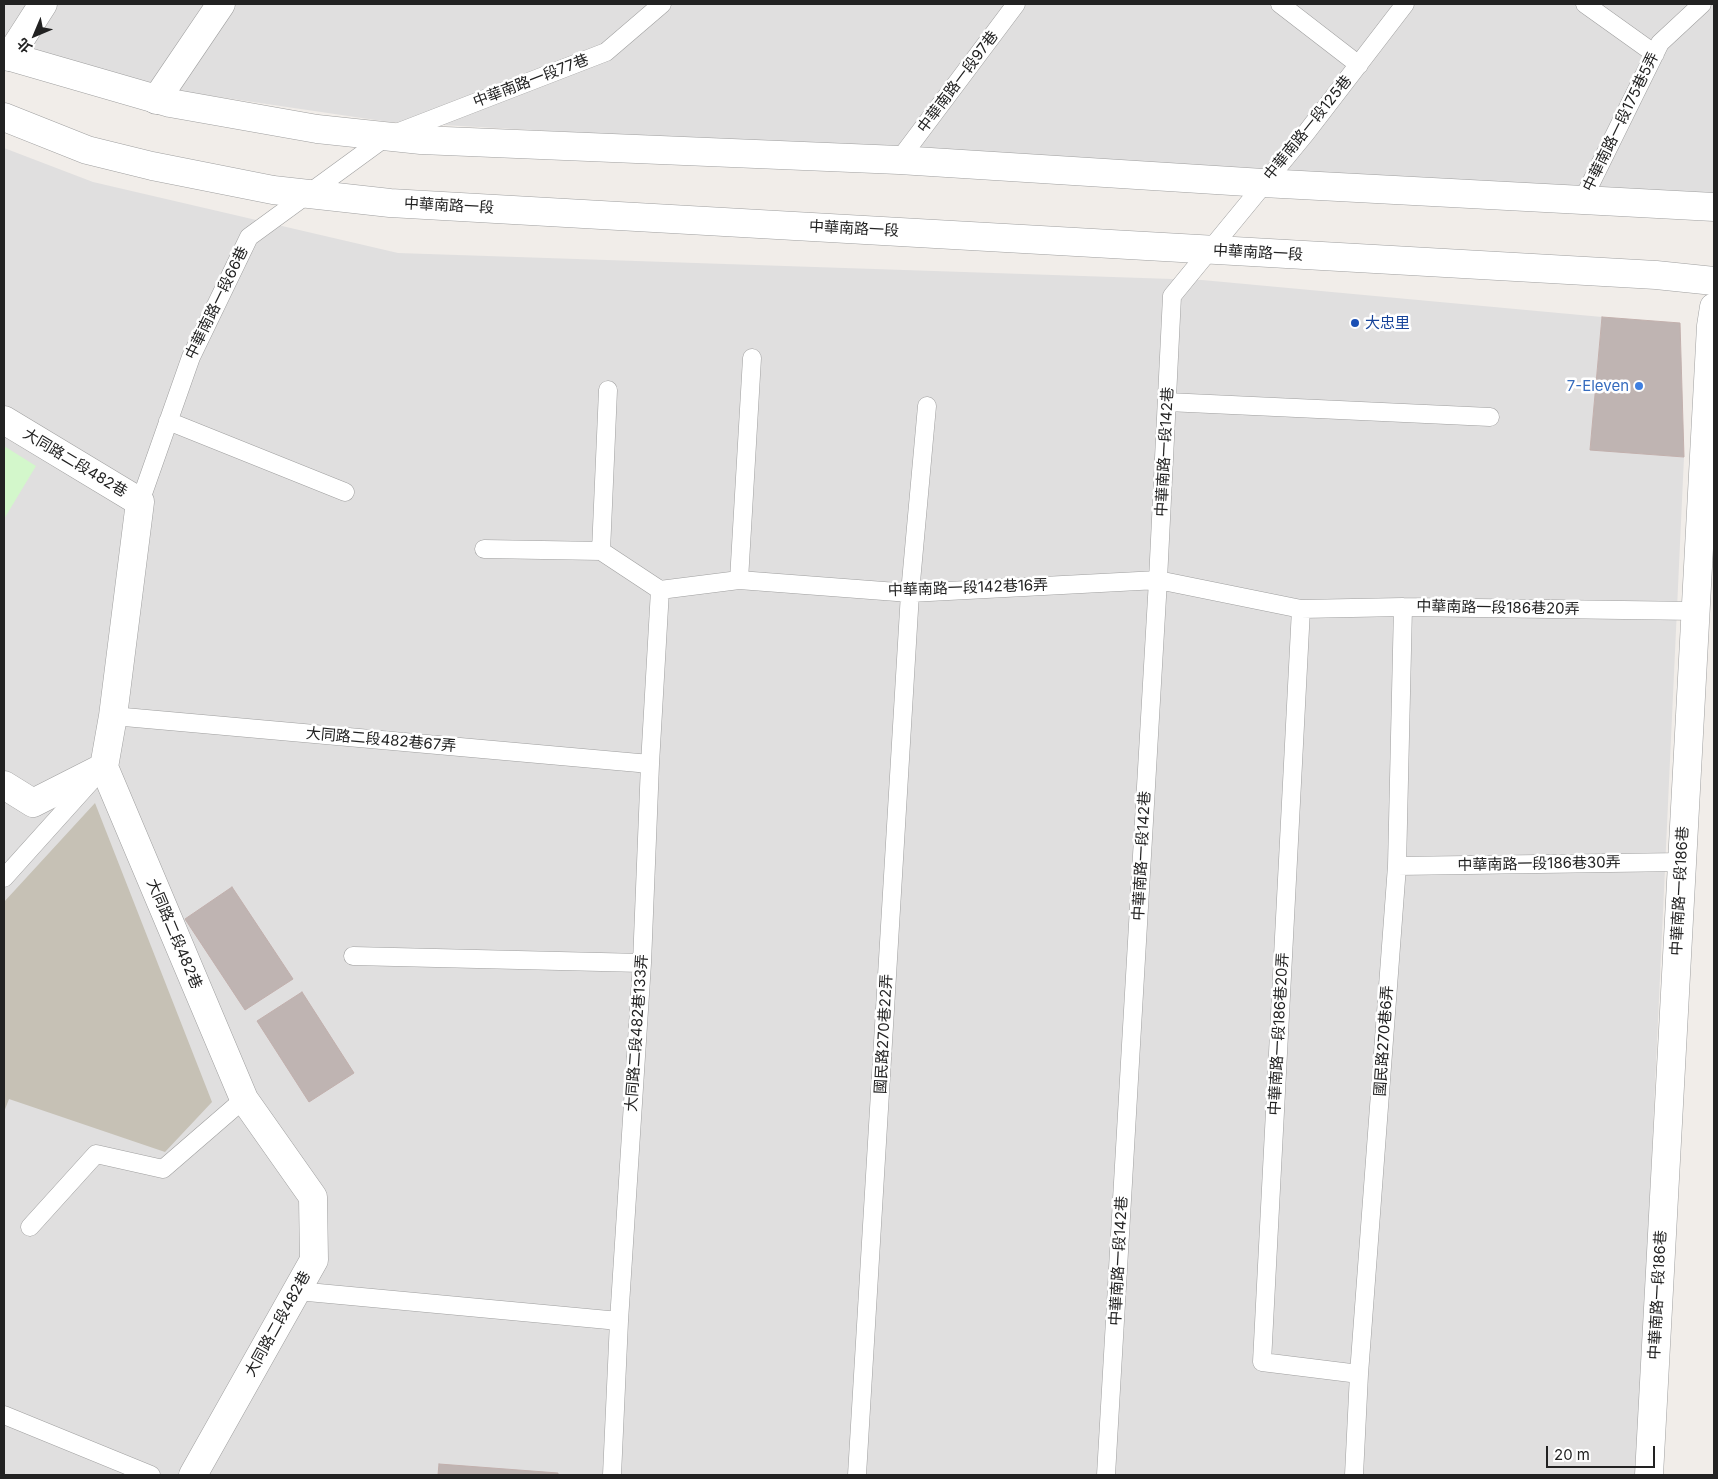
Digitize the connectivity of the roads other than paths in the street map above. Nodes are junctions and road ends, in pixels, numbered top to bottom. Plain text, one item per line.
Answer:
1 (43, 4) edge
2 (220, 4) edge
3 (662, 4) edge
4 (1016, 4) edge
5 (1280, 4) edge
6 (1405, 4) edge
7 (1584, 4) edge
8 (1702, 4) edge
9 (1655, 54) junction
10 (6, 56) edge
11 (1359, 65) junction
12 (156, 100) junction
13 (4, 117) edge
14 (386, 136) junction
15 (899, 160) junction
16 (1263, 184) junction
17 (307, 194) junction
18 (1583, 199) junction
19 (1714, 207) edge
20 (1209, 250) junction
21 (1714, 281) edge
22 (1714, 307) edge
23 (752, 358) dead end
24 (608, 390) dead end
25 (1167, 402) junction
26 (927, 406) dead end
27 (1490, 418) dead end
28 (4, 420) edge
29 (168, 421) junction
30 (345, 492) dead end
31 (140, 502) junction
32 (484, 549) dead end
33 (601, 552) junction
34 (739, 580) junction
35 (1158, 580) junction
36 (660, 590) junction
37 (910, 593) junction
38 (1403, 607) junction
39 (1301, 609) junction
40 (1696, 611) junction
41 (112, 716) junction
42 (650, 764) junction
43 (104, 767) junction
44 (4, 785) edge
45 (1682, 862) junction
46 (1397, 866) junction
47 (4, 878) edge
48 (352, 956) dead end
49 (642, 963) junction
50 (244, 1099) junction
51 (30, 1227) dead end
52 (297, 1291) junction
53 (619, 1322) junction
54 (1359, 1374) junction
55 (4, 1415) edge
56 (151, 1475) edge
57 (193, 1475) edge
58 (612, 1475) edge
59 (857, 1475) edge
60 (1106, 1475) edge
61 (1354, 1475) edge
62 (1649, 1475) edge

1 - 10 street
2 - 12 street
3 - 14 lane, 中華南路一段77巷
4 - 15 lane, 中華南路一段97巷
5 - 11 lane
6 - 11 lane, 中華南路一段125巷
7 - 9 lane
8 - 9 lane, 中華南路一段175巷5弄
9 - 18 lane, 中華南路一段175巷5弄
10 - 12 street
11 - 16 lane, 中華南路一段125巷
12 - 14 street
13 - 17 street, 中華南路一段
14 - 15 street
14 - 17 lane, 中華南路一段66巷
15 - 16 street
16 - 18 street
16 - 20 lane, 中華南路一段125巷
17 - 20 street, 中華南路一段
17 - 29 lane, 中華南路一段66巷
18 - 19 street
20 - 21 street, 中華南路一段
20 - 25 lane, 中華南路一段142巷
22 - 40 street, 中華南路一段186巷
23 - 34 lane
24 - 33 lane
25 - 27 lane
25 - 35 lane, 中華南路一段142巷
26 - 37 lane, 國民路270巷22弄
28 - 31 street, 大同路二段482巷
29 - 30 lane
29 - 31 lane, 中華南路一段66巷
31 - 41 street, 大同路二段482巷
32 - 33 lane
33 - 36 lane
34 - 36 lane, 中華南路一段142巷16弄
34 - 37 lane, 中華南路一段142巷16弄
35 - 37 lane, 中華南路一段142巷16弄
35 - 39 lane, 中華南路一段186巷20弄
35 - 60 lane, 中華南路一段142巷
36 - 42 lane, 大同路二段482巷133弄
37 - 59 lane, 國民路270巷22弄
38 - 39 lane, 中華南路一段186巷20弄
38 - 40 lane, 中華南路一段186巷20弄
38 - 46 lane, 國民路270巷6弄
39 - 54 lane, 中華南路一段186巷20弄
40 - 45 street, 中華南路一段186巷
41 - 42 lane, 大同路二段482巷67弄
41 - 43 street, 大同路二段482巷
42 - 49 lane, 大同路二段482巷133弄
43 - 44 street
43 - 47 lane
43 - 50 street, 大同路二段482巷
45 - 46 lane, 中華南路一段186巷30弄
45 - 62 street, 中華南路一段186巷
46 - 54 lane, 國民路270巷6弄
48 - 49 lane
49 - 53 lane, 大同路二段482巷133弄
50 - 51 lane
50 - 52 street, 大同路二段482巷
52 - 53 lane
52 - 57 street, 大同路二段482巷
53 - 58 lane, 大同路二段482巷133弄
54 - 61 lane, 國民路270巷6弄
55 - 56 lane

